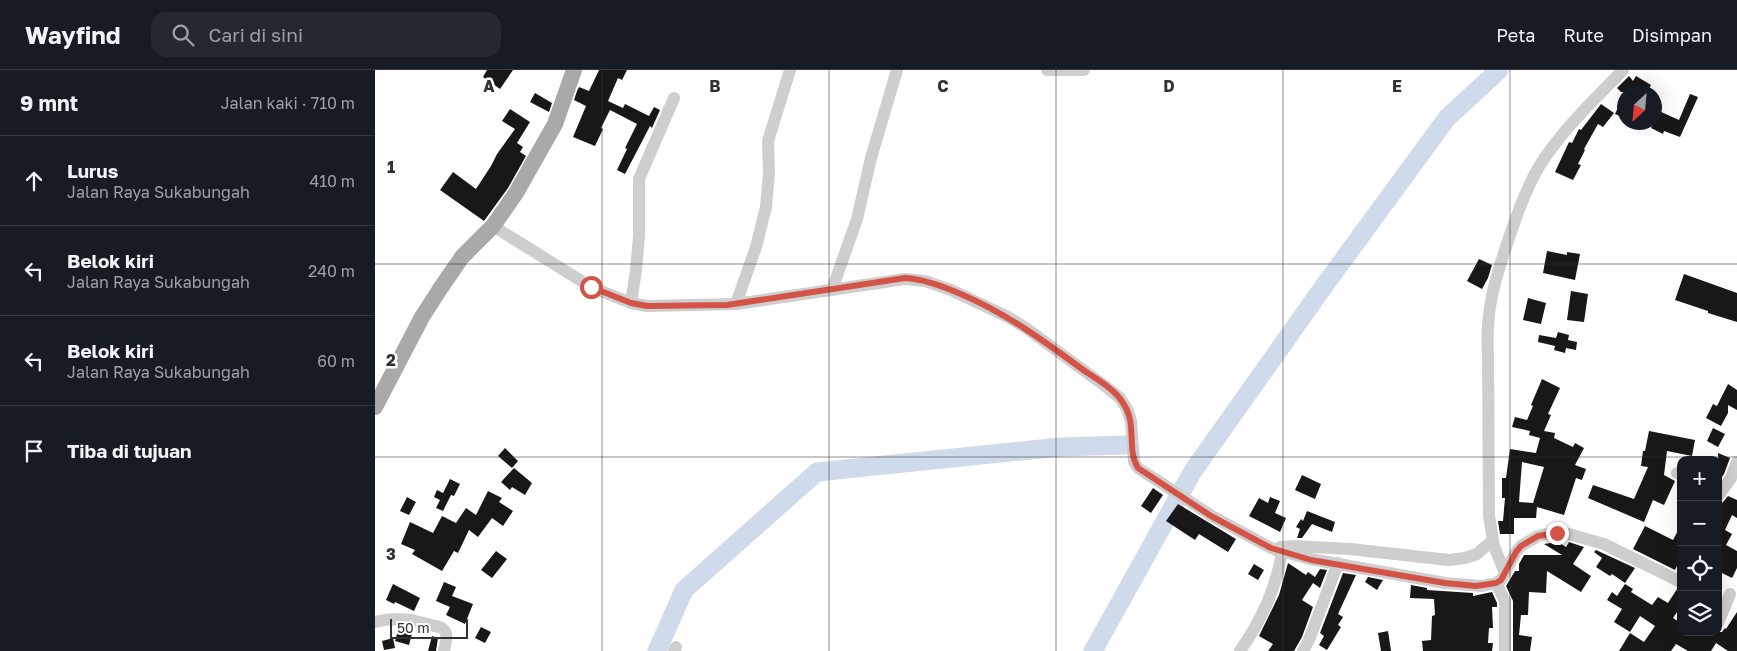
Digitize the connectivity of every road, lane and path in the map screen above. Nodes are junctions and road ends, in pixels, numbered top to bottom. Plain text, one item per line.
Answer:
1 (574, 70) edge
2 (790, 70) edge
3 (897, 70) edge
4 (1047, 70) edge
5 (1084, 70) edge
6 (1623, 70) edge
7 (674, 98) dead end
8 (493, 226) junction
9 (832, 290) junction
10 (631, 303) junction
11 (736, 304) junction
12 (375, 407) edge
13 (1737, 462) edge
14 (1722, 490) edge
15 (1493, 540) junction
16 (1280, 552) junction
17 (1338, 563) junction
18 (1505, 573) junction
19 (1677, 580) edge
20 (1496, 583) junction
21 (1729, 593) edge
22 (1722, 612) edge
23 (375, 622) edge
24 (444, 651) edge
25 (1240, 651) edge
26 (1303, 651) edge
27 (1505, 651) edge

1 - 8 main road
2 - 11 street
3 - 9 street
4 - 5 street
6 - 15 street
7 - 10 street
8 - 10 street
8 - 12 main road
9 - 11 street
9 - 16 street
10 - 11 street
13 - 14 street
15 - 16 street
15 - 18 street
16 - 17 street
16 - 25 street
17 - 20 street
17 - 26 street
18 - 19 street
18 - 20 street
20 - 27 street
21 - 22 street
23 - 24 street

